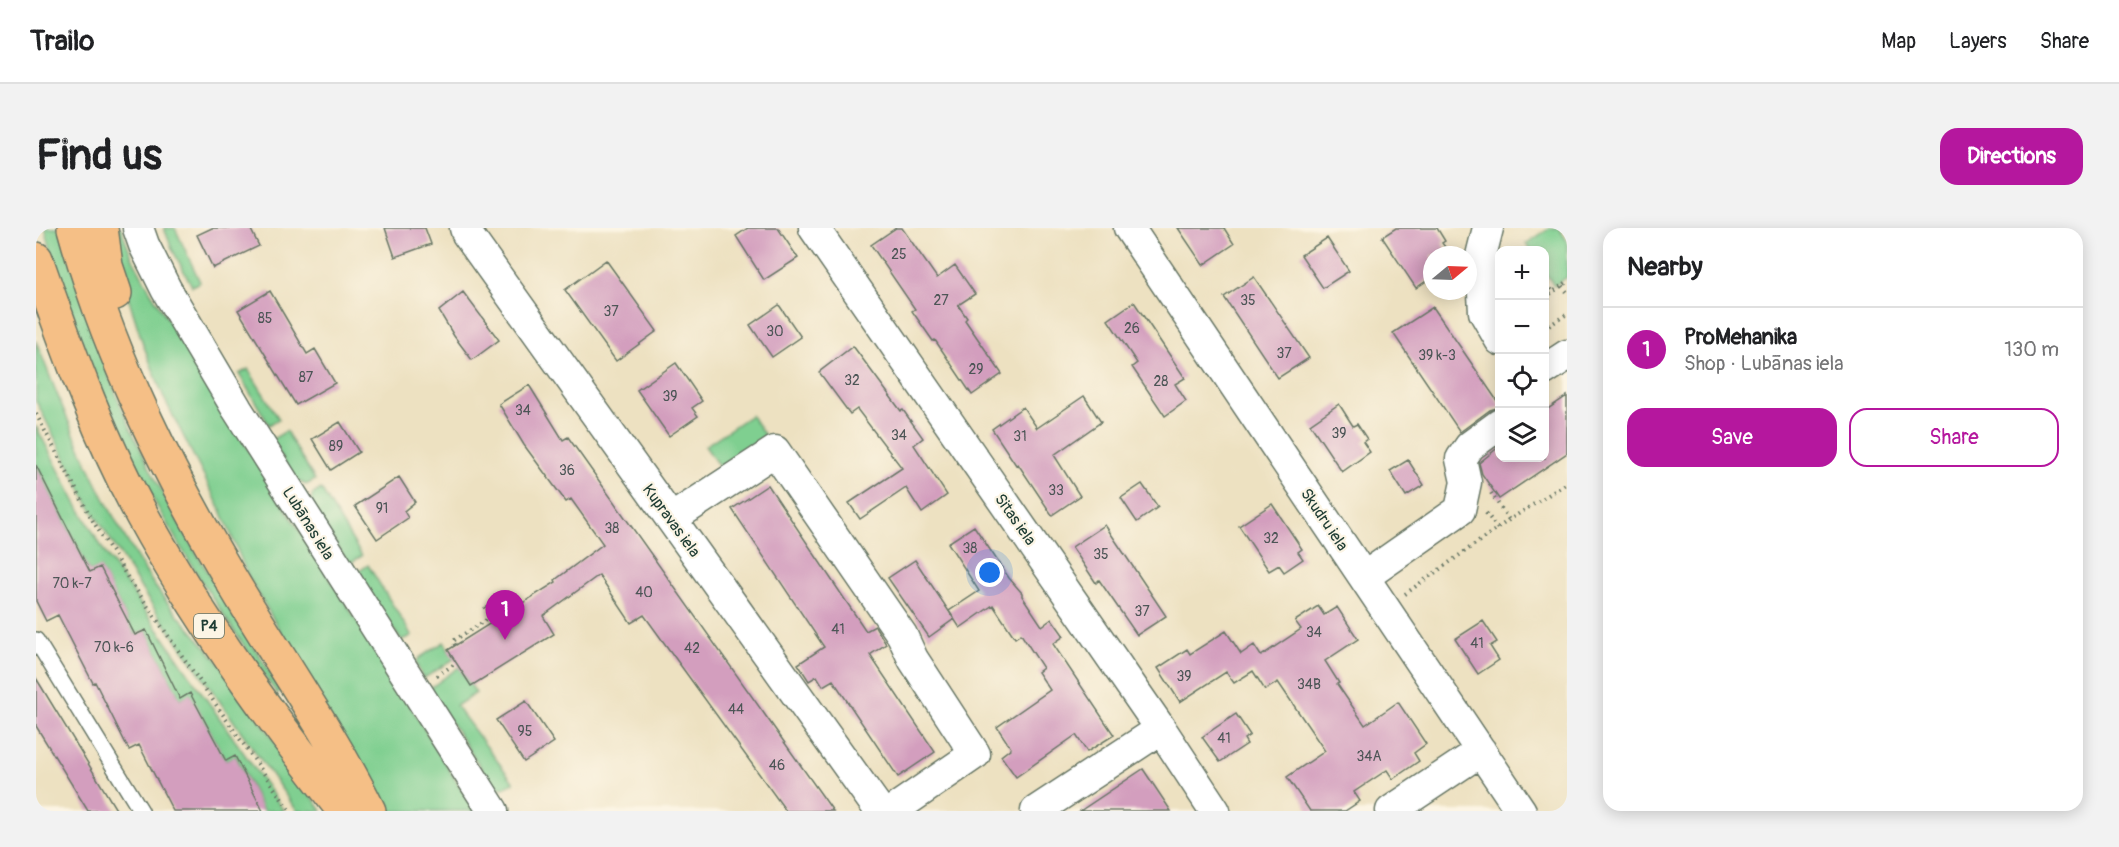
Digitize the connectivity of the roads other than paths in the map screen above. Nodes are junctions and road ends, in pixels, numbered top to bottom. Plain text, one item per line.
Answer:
1 (74, 228) edge
2 (101, 228) edge
3 (138, 228) edge
4 (465, 228) edge
5 (814, 228) edge
6 (1129, 228) edge
7 (1488, 228) edge
8 (36, 259) edge
9 (36, 321) edge
10 (1495, 331) edge
11 (1567, 355) edge
12 (1549, 367) edge
13 (98, 426) junction
14 (1495, 428) edge
15 (176, 483) junction
16 (671, 519) junction
17 (1364, 577) junction
18 (36, 640) edge
19 (1161, 729) junction
20 (1481, 751) junction
21 (141, 811) edge
22 (344, 811) edge
23 (369, 811) edge
24 (493, 811) edge
25 (880, 811) edge
26 (892, 811) edge
27 (1036, 811) edge
28 (1215, 811) edge
29 (1391, 811) edge
30 (1521, 811) edge

1 - 15 highway, P4
2 - 15 highway
3 - 24 street, Lubānas iela
4 - 16 street, Kupravas iela
5 - 19 street, Sitas iela
6 - 17 street, Skudru iela
7 - 10 street
8 - 13 highway, P4
9 - 13 highway
11 - 12 street
13 - 22 highway, P4
14 - 17 street
15 - 23 highway, P4
16 - 25 street, Kupravas iela
16 - 26 street
17 - 20 street, Skudru iela
18 - 21 lane
19 - 27 street
19 - 28 street, Sitas iela
20 - 29 street
20 - 30 street, Skudru iela

